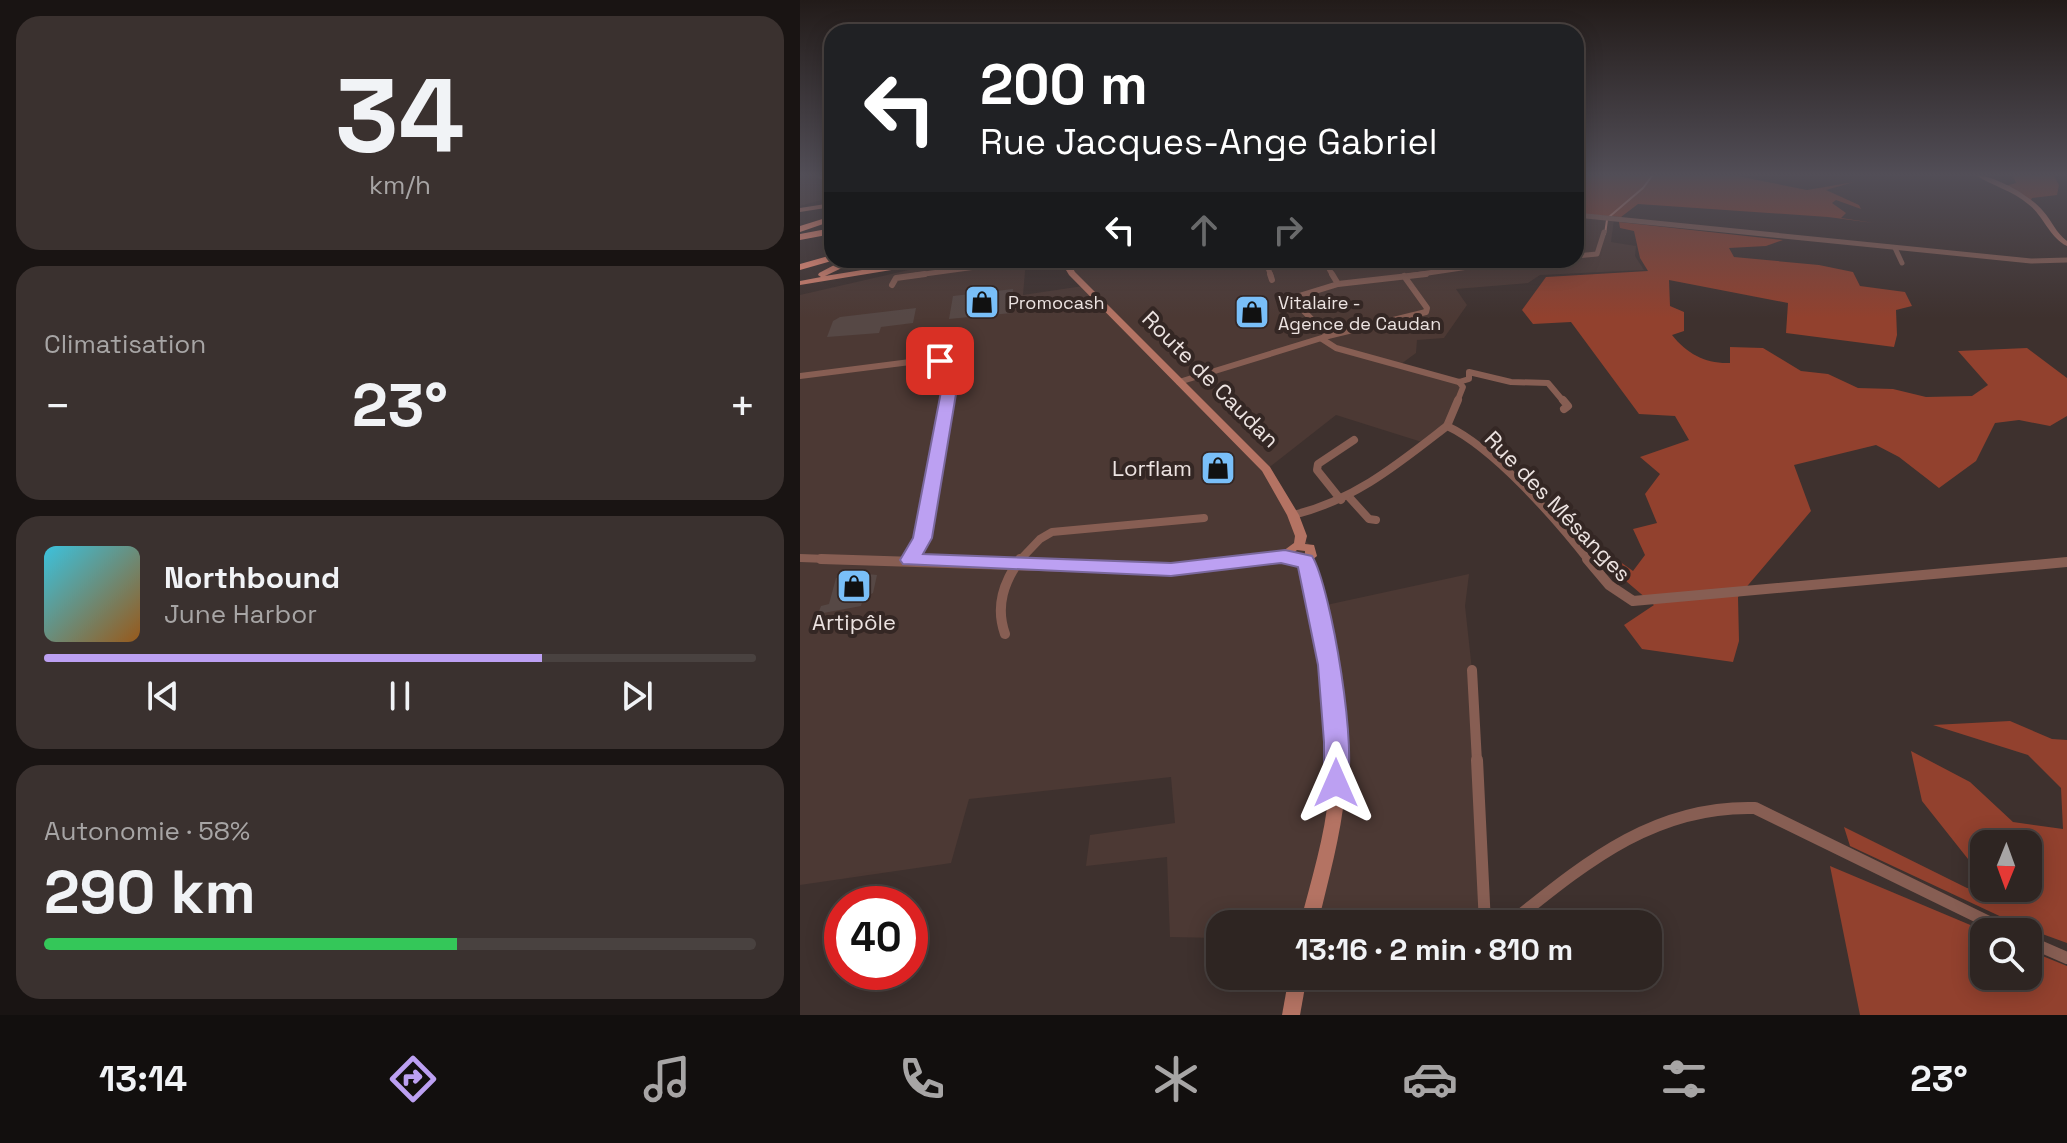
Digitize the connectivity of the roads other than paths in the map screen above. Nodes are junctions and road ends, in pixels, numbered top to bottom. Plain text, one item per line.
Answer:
1 (821, 223) edge
2 (1657, 223) edge
3 (2048, 223) edge
4 (824, 231) edge
5 (1604, 232) dead end
6 (800, 233) edge
7 (2067, 244) edge
8 (1895, 248) junction
9 (1584, 255) edge
10 (2067, 260) edge
11 (1902, 263) dead end
12 (800, 267) edge
13 (824, 268) edge
14 (835, 268) edge
15 (875, 268) edge
16 (892, 268) edge
17 (968, 268) edge
18 (1072, 268) edge
19 (1268, 268) edge
20 (1329, 268) edge
21 (1460, 268) edge
22 (874, 271) junction
23 (1404, 276) junction
24 (1272, 280) dead end
25 (800, 282) edge
26 (1338, 284) junction
27 (892, 285) dead end
28 (1325, 337) junction
29 (800, 376) edge
30 (1179, 382) junction
31 (1459, 382) junction
32 (1564, 409) dead end
33 (1447, 426) junction
34 (1354, 440) dead end
35 (1345, 498) junction
36 (1293, 515) junction
37 (1204, 518) dead end
38 (1376, 520) dead end
39 (1299, 545) junction
40 (1285, 556) junction
41 (800, 558) edge
42 (910, 560) junction
43 (1305, 560) junction
44 (2067, 562) edge
45 (1017, 565) junction
46 (1005, 634) dead end
47 (1472, 670) dead end
48 (1312, 910) edge
49 (1484, 910) edge
50 (1526, 910) edge
51 (1980, 918) edge
52 (2042, 947) edge
53 (2067, 958) edge
54 (1295, 990) edge
55 (1291, 1015) edge

1 - 6 highway
2 - 8 street
3 - 7 street
4 - 6 highway
5 - 9 street
8 - 10 street
8 - 11 street
12 - 13 highway
14 - 22 main road
14 - 25 main road
15 - 22 main road
16 - 22 main road
17 - 27 street
18 - 30 street, Route de Caudan
19 - 24 street
20 - 26 street
21 - 23 street
23 - 26 street
23 - 28 street
26 - 28 street
28 - 30 street
28 - 31 street
29 - 42 street
30 - 36 street, Route de Caudan
31 - 32 street
31 - 33 street
33 - 35 street
33 - 44 street, Rue des Mésanges
34 - 35 street
35 - 36 street
35 - 38 street
36 - 39 street, Route de Caudan
37 - 45 street
39 - 40 street
39 - 43 street, Route de Caudan
40 - 43 street
40 - 45 street
41 - 42 street
42 - 45 street
43 - 48 street, Route de Caudan
45 - 46 street
47 - 49 street
50 - 51 street
52 - 53 street
54 - 55 street

